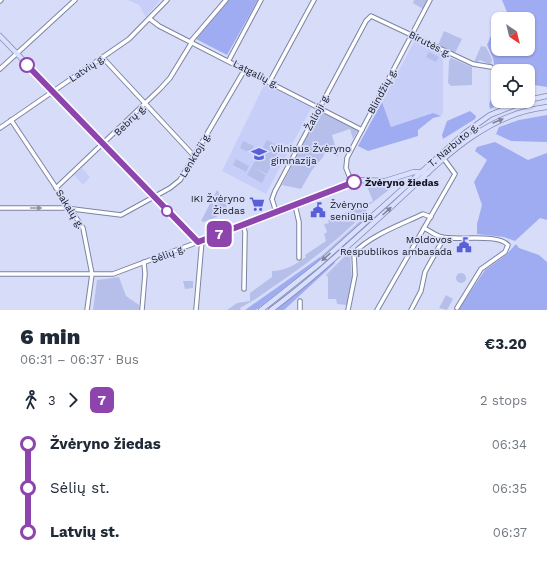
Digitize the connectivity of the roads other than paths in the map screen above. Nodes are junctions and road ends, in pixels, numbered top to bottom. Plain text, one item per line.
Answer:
1 (75, 0) edge
2 (167, 0) edge
3 (226, 0) edge
4 (261, 0) edge
5 (314, 0) edge
6 (430, 0) edge
7 (371, 16) joint
8 (150, 19) junction
9 (412, 34) junction
10 (0, 36) edge
11 (192, 42) junction
12 (16, 54) junction
13 (102, 58) junction
14 (229, 60) junction
15 (491, 68) dead end
16 (0, 69) edge
17 (245, 69) junction
18 (270, 81) junction
19 (52, 92) junction
20 (547, 96) edge
21 (535, 99) edge
22 (146, 105) junction
23 (320, 107) junction
24 (547, 107) edge
25 (508, 108) edge
26 (11, 120) junction
27 (0, 128) edge
28 (362, 130) junction
29 (103, 145) junction
30 (194, 156) junction
31 (444, 159) junction
32 (420, 172) junction
33 (428, 173) junction
34 (352, 183) junction
35 (56, 188) junction
36 (154, 198) junction
37 (295, 205) junction
38 (0, 208) edge
39 (71, 209) junction
40 (276, 212) junction
41 (431, 217) junction
42 (243, 225) junction
43 (424, 228) junction
44 (442, 237) junction
45 (200, 241) junction
46 (299, 258) dead end
47 (144, 262) junction
48 (0, 274) edge
49 (92, 274) junction
50 (244, 288) dead end
51 (300, 301) dead end
52 (457, 308) dead end
53 (87, 310) edge
54 (142, 310) edge
55 (196, 310) edge
56 (261, 310) edge
57 (271, 310) edge
58 (300, 310) edge
59 (348, 310) edge
60 (377, 310) edge
61 (411, 310) edge

1 - 12 street
2 - 8 street, Latvių g.
3 - 11 street, Bebrų g.
4 - 14 street
5 - 18 street
6 - 9 street, Blindžių g.
7 - 9 street, Birutės g.
7 - 23 street, Žalioji g.
8 - 11 street, Latgalių g.
8 - 13 street, Latvių g.
9 - 15 street, Birutės g.
9 - 28 street, Blindžių g.
10 - 12 main road
11 - 14 street, Latgalių g.
11 - 22 street, Bebrų g.
12 - 16 street
12 - 19 main road
13 - 19 street, Latvių g.
13 - 22 street
14 - 17 street, Latgalių g.
17 - 18 street, Latgalių g.
17 - 30 street, Lenktoji g.
18 - 23 street, Latgalių g.
19 - 26 street, Latvių g.
19 - 29 main road
20 - 21 main road
22 - 29 street, Bebrų g.
22 - 30 street
23 - 28 street, Latgalių g.
23 - 40 street, Žalioji g.
31 -> 24 main road, T. Narbuto g.
25 - 32 main road, T. Narbuto g.
26 - 27 street, Latvių g.
26 - 35 street, Sakalų g.
28 - 34 street, Blindžių g.
29 - 35 street, Bebrų g.
29 - 36 main road
30 - 36 street, Lenktoji g.
31 - 33 main road, T. Narbuto g.
31 - 41 street
32 - 33 main road
32 - 34 main road, Sėlių g.
32 -> 56 main road, T. Narbuto g.
57 -> 33 main road, T. Narbuto g.
34 - 37 main road, Sėlių g.
35 - 39 street, Sakalų g.
36 - 39 street, Lenktoji g.
36 - 45 main road
37 - 40 main road, Sėlių g.
37 - 46 street
38 -> 39 street, Lenktoji g.
39 - 49 street, Sakalų g.
40 - 42 main road, Sėlių g.
41 - 43 street
41 - 59 street
42 - 45 main road, Sėlių g.
42 - 50 street
43 - 44 street
43 - 60 street
44 - 52 street
44 - 61 street
45 - 47 street, Sėlių g.
45 - 55 street
47 - 49 street, Sėlių g.
47 - 54 street
48 - 49 street, Sėlių g.
49 - 53 street, Sakalų g.
51 - 58 street

